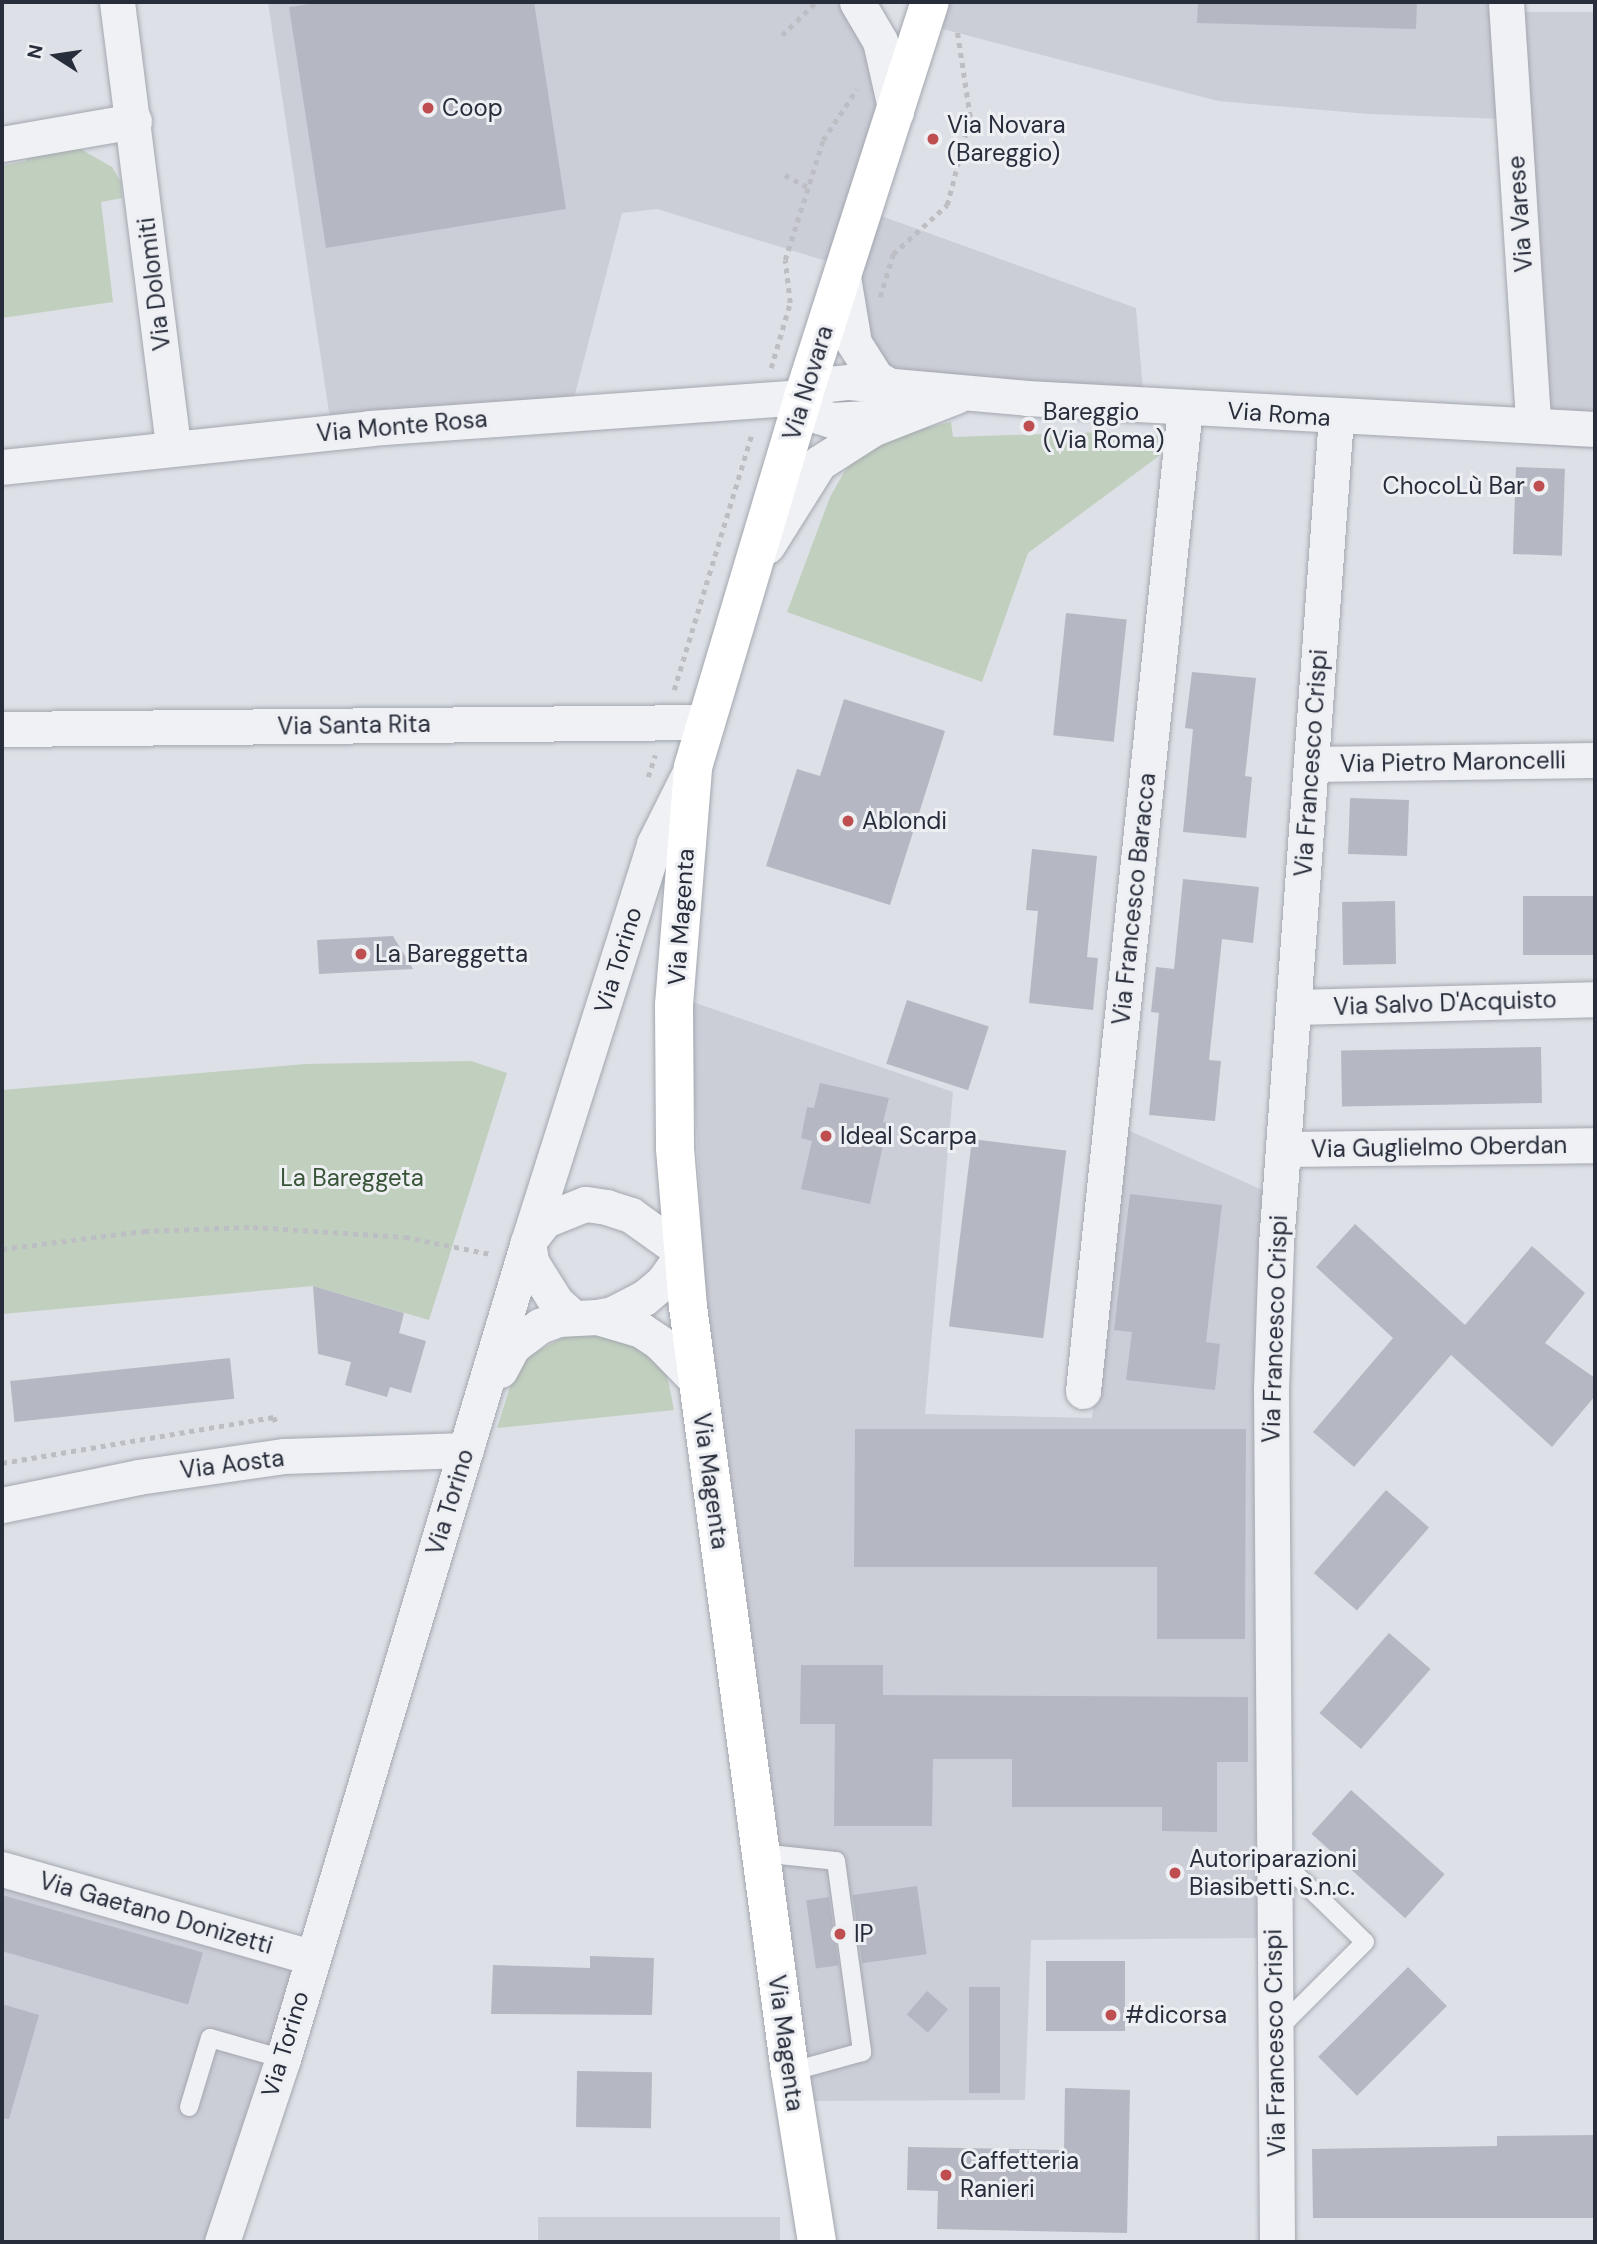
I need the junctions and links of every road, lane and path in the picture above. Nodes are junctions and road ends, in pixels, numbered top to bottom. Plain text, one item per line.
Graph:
1 (117, 2) edge
2 (816, 2) edge
3 (857, 2) edge
4 (1506, 2) edge
5 (932, 10) edge
6 (782, 35) dead end
7 (860, 83) dead end
8 (896, 112) junction
9 (134, 121) junction
10 (2, 144) edge
11 (785, 175) dead end
12 (808, 187) junction
13 (843, 275) junction
14 (878, 302) dead end
15 (819, 349) junction
16 (888, 385) junction
17 (963, 394) junction
18 (803, 397) junction
19 (1185, 408) junction
20 (909, 413) junction
21 (1336, 417) junction
22 (1533, 425) junction
23 (1595, 429) edge
24 (173, 447) junction
25 (2, 467) edge
26 (752, 571) junction
27 (707, 722) junction
28 (2, 729) edge
29 (1595, 760) edge
30 (1311, 764) junction
31 (693, 767) junction
32 (1595, 999) edge
33 (1294, 1007) junction
34 (1595, 1145) edge
35 (1283, 1149) junction
36 (2, 1249) edge
37 (516, 1249) junction
38 (684, 1253) junction
39 (586, 1318) junction
40 (698, 1382) junction
41 (1083, 1391) dead end
42 (466, 1450) junction
43 (2, 1505) edge
44 (760, 1853) junction
45 (1273, 1866) junction
46 (2, 1869) edge
47 (311, 1957) junction
48 (1275, 2018) junction
49 (283, 2059) junction
50 (790, 2072) junction
51 (189, 2107) dead end
52 (807, 2192) junction
53 (222, 2242) edge
54 (817, 2242) edge
55 (831, 2242) edge
56 (1277, 2242) edge

1 - 9 street, Via Dolomiti
2 - 6 path
3 - 8 street
4 - 22 street, Via Varese
5 - 8 main road, Via Novara
5 - 14 path
7 - 12 path
8 - 13 main road, Via Novara
9 - 10 street
9 - 24 street, Via Dolomiti
11 - 12 path
12 - 15 path
13 - 15 main road, Via Novara
13 - 16 street
15 - 18 main road, Via Novara
16 - 17 street, Via Roma
16 - 18 street, Via Roma
17 - 19 street, Via Roma
17 - 20 street
18 - 20 street
18 - 24 street, Via Monte Rosa
18 - 26 main road, Via Novara
19 - 21 street, Via Roma
19 - 41 street, Via Francesco Baracca
20 - 26 street
21 - 22 street, Via Roma
21 - 30 street, Via Francesco Crispi
22 - 23 street, Via Roma
24 - 25 street, Via Monte Rosa
26 - 27 main road, Via Novara
27 - 28 street, Via Santa Rita
27 - 31 main road, Via Novara
29 - 30 street, Via Pietro Maroncelli
30 - 33 street, Via Francesco Crispi
31 - 37 street, Via Torino
31 - 38 main road, Via Magenta
32 - 33 street, Via Salvo D'Acquisto
33 - 35 street, Via Francesco Crispi
34 - 35 street, Via Guglielmo Oberdan
35 - 45 street, Via Francesco Crispi
36 - 37 path
37 - 38 street
37 - 39 street
37 - 42 street, Via Torino
38 - 39 street
38 - 40 main road, Via Magenta
39 - 40 street
39 - 42 street
40 - 44 main road, Via Magenta
42 - 43 street, Via Aosta
42 - 47 street, Via Torino
44 - 50 main road, Via Magenta
44 - 50 lane
45 - 48 street, Via Francesco Crispi
45 - 48 lane
46 - 47 street, Via Gaetano Donizetti
47 - 49 street, Via Torino
48 - 56 street, Via Francesco Crispi
49 - 51 lane
49 - 53 street, Via Torino
50 - 52 main road, Via Magenta
52 - 54 main road, Via Magenta
52 - 55 main road, Via Magenta

